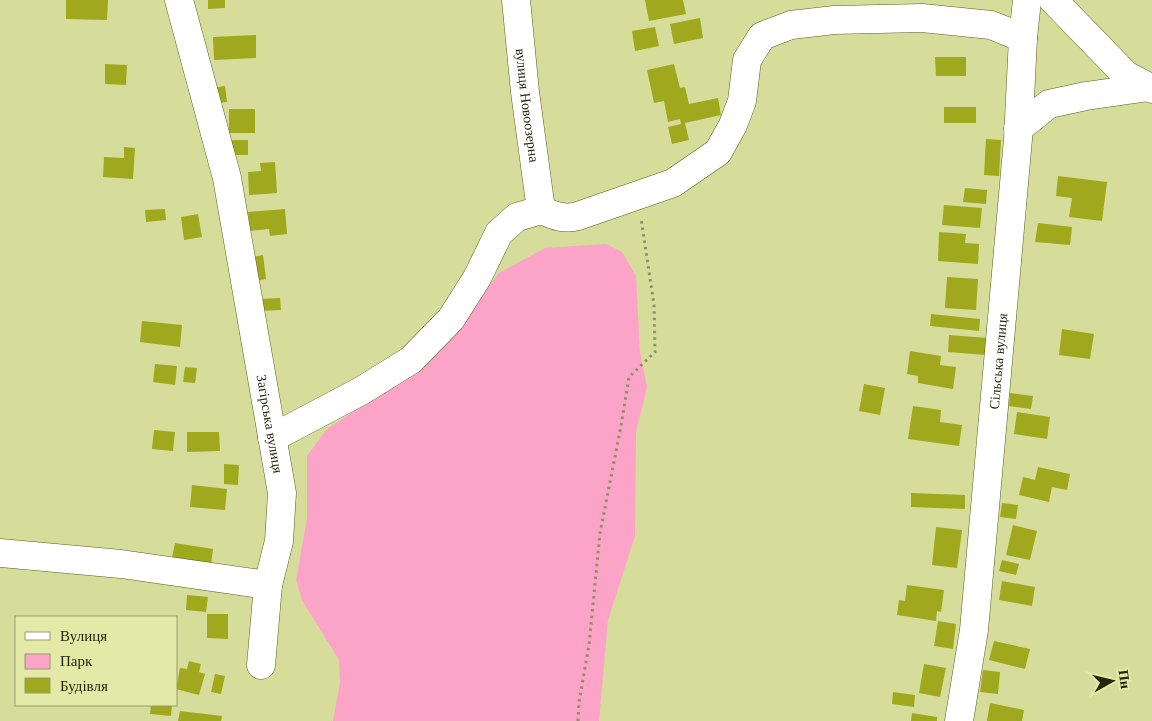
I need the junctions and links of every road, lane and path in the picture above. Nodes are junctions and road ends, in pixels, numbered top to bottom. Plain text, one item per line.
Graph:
1 (179, 0) edge
2 (516, 0) edge
3 (1027, 0) edge
4 (1052, 0) edge
5 (1023, 38) junction
6 (1150, 88) edge
7 (1018, 129) junction
8 (637, 195) junction
9 (541, 210) junction
10 (272, 438) junction
11 (0, 553) edge
12 (268, 585) junction
13 (261, 664) dead end
14 (578, 721) edge
15 (959, 721) edge

1 - 10 street, Загірська вулиця
2 - 9 street, вулиця Новоозерна
3 - 5 street, Сільська вулиця
4 - 6 street
5 - 7 street, Сільська вулиця
5 - 8 street
6 - 7 street
7 - 15 street, Сільська вулиця
8 - 9 street
8 - 14 path
9 - 10 street
10 - 12 street, Загірська вулиця
11 - 12 street
12 - 13 street, Загірська вулиця

